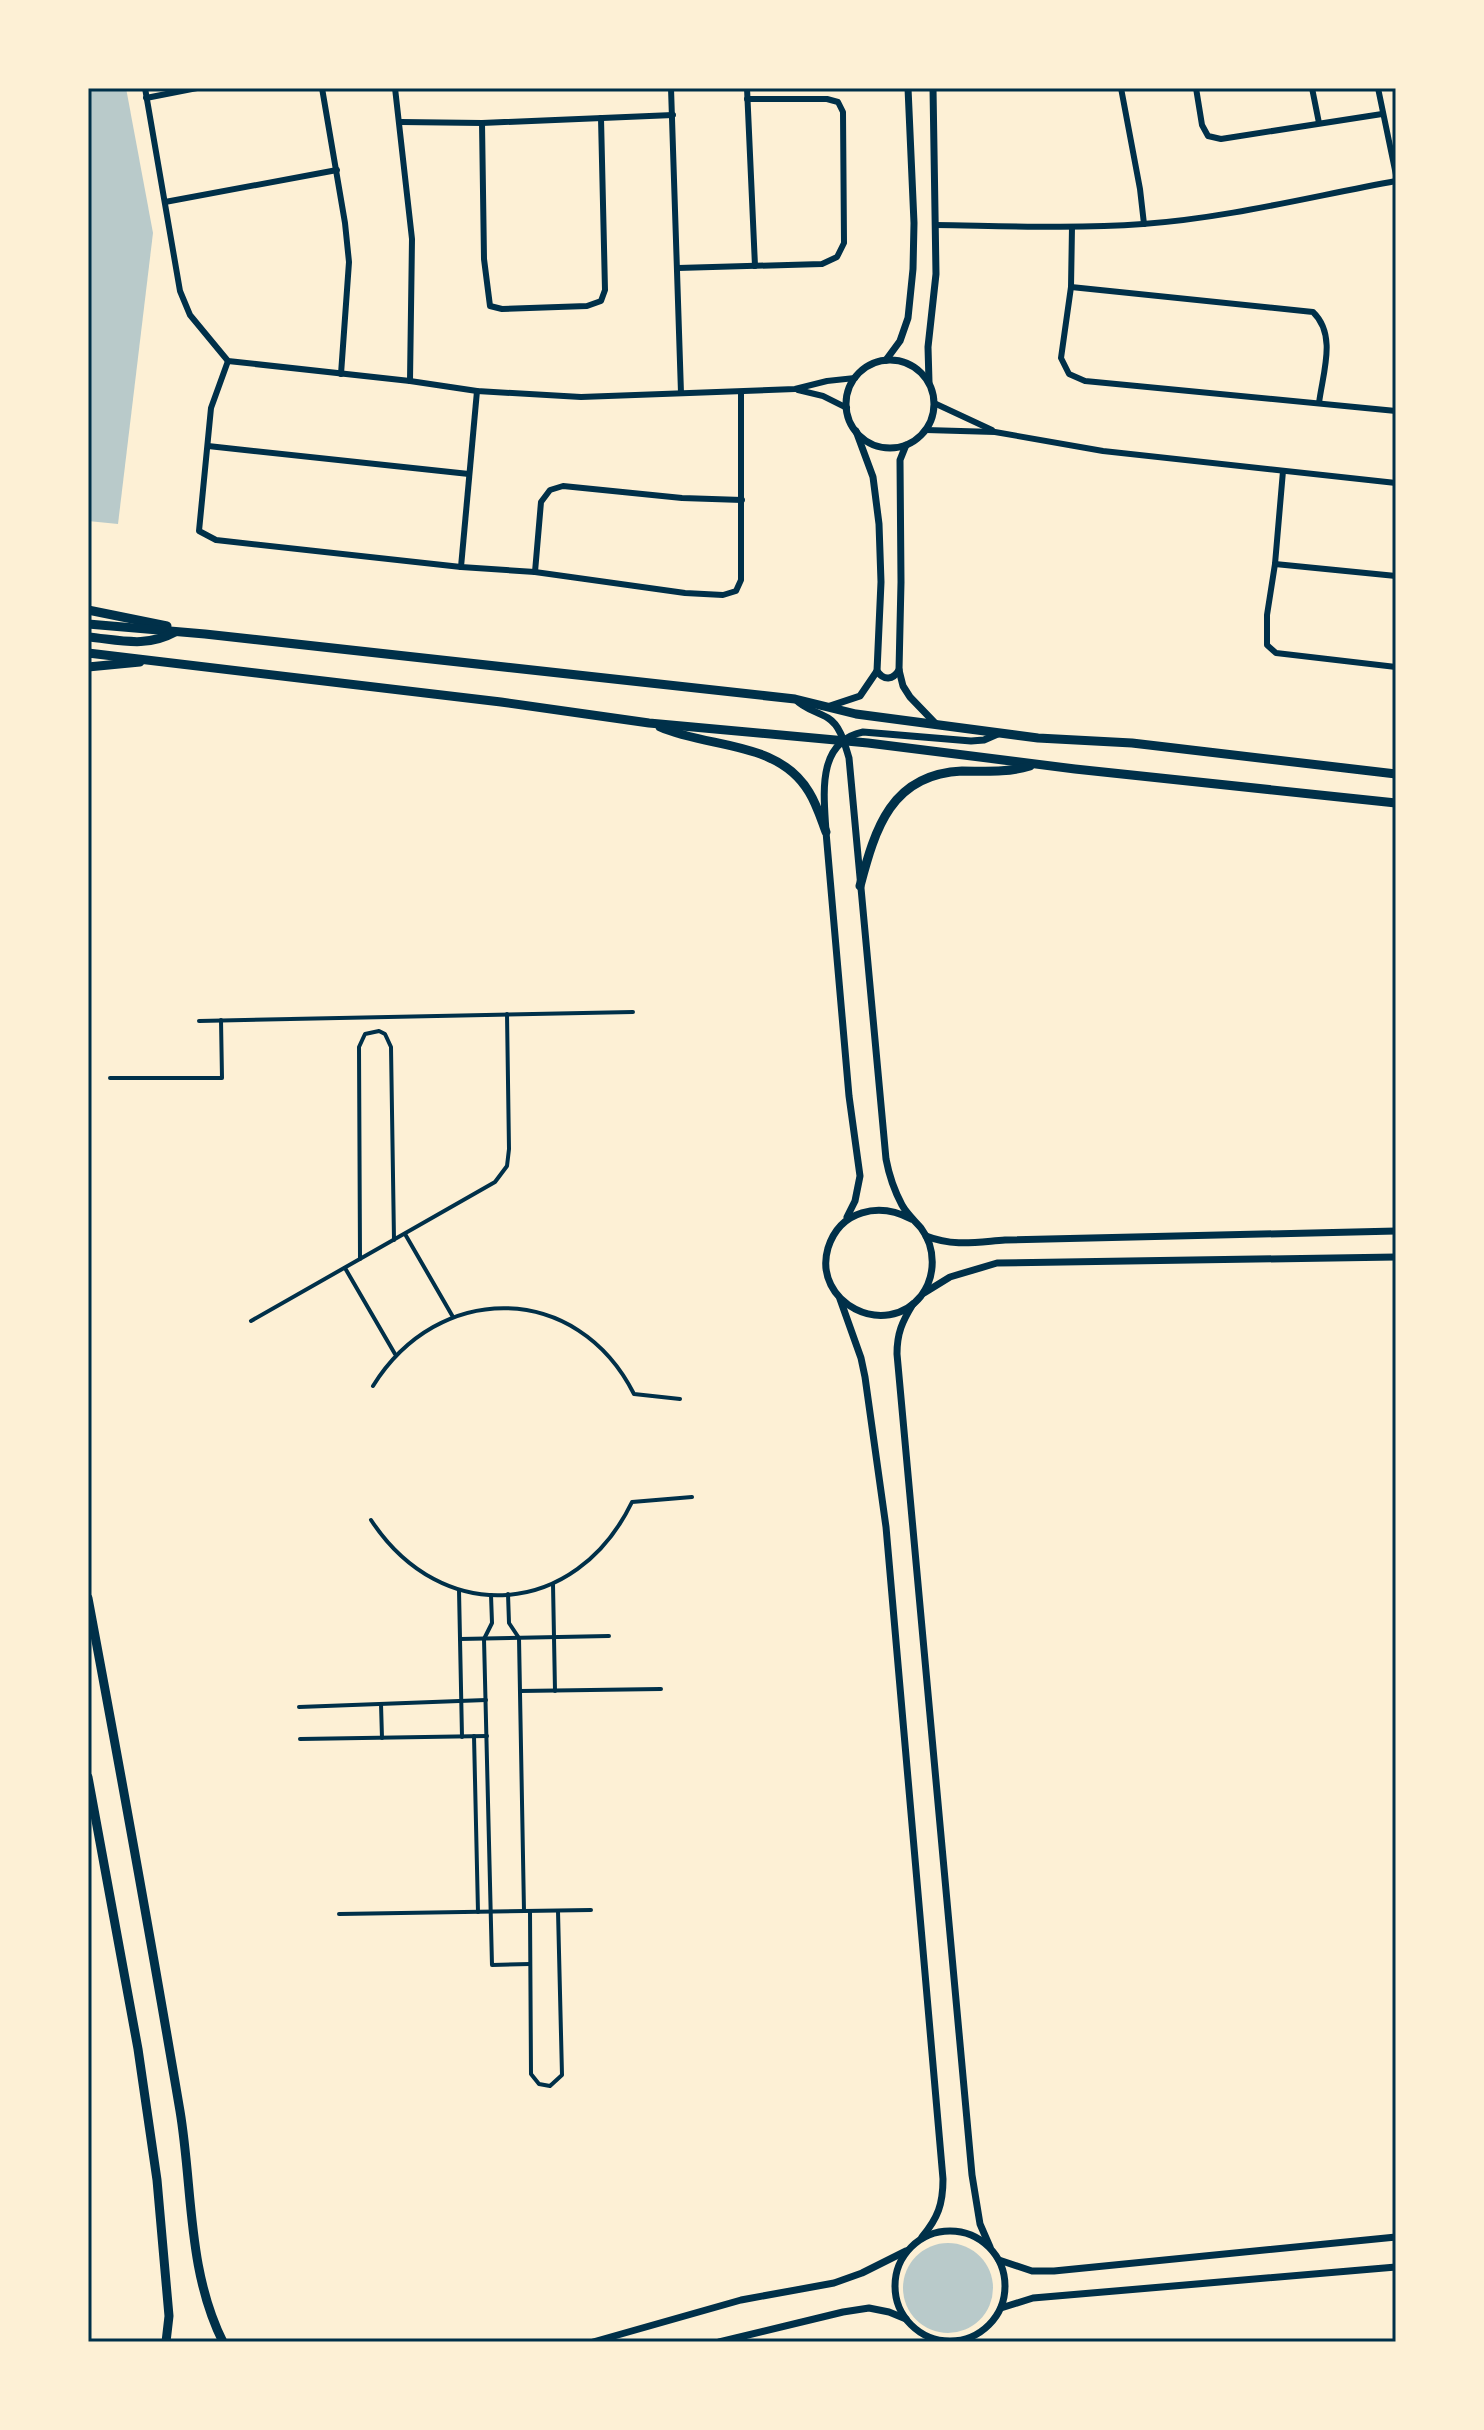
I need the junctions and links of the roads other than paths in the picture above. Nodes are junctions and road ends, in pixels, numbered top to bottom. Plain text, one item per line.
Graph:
1 (145, 88) edge
2 (197, 88) edge
3 (322, 88) edge
4 (395, 88) edge
5 (671, 88) edge
6 (747, 88) edge
7 (908, 88) edge
8 (933, 88) edge
9 (1121, 88) edge
10 (1196, 88) edge
11 (1312, 88) edge
12 (1378, 88) edge
13 (146, 98) junction
14 (747, 99) junction
15 (1382, 114) junction
16 (673, 115) junction
17 (601, 118) junction
18 (401, 122) junction
19 (482, 123) junction
20 (1319, 123) junction
21 (337, 170) junction
22 (1396, 178) edge
23 (165, 202) junction
24 (1144, 224) junction
25 (935, 225) junction
26 (1072, 227) junction
27 (755, 266) junction
28 (678, 268) junction
29 (1071, 287) junction
30 (886, 360) junction
31 (228, 361) junction
32 (341, 374) junction
33 (855, 378) junction
34 (410, 381) junction
35 (929, 382) junction
36 (795, 389) junction
37 (477, 391) junction
38 (741, 392) junction
39 (681, 393) junction
40 (934, 403) junction
41 (1319, 403) junction
42 (847, 408) junction
43 (1396, 411) edge
44 (926, 430) junction
45 (856, 431) junction
46 (995, 432) junction
47 (906, 445) junction
48 (208, 446) junction
49 (1283, 471) junction
50 (469, 474) junction
51 (1396, 483) edge
52 (742, 500) junction
53 (1275, 564) junction
54 (461, 567) junction
55 (535, 572) junction
56 (1396, 576) edge
57 (88, 610) edge
58 (88, 624) edge
59 (175, 632) junction
60 (205, 634) junction
61 (88, 637) edge
62 (88, 653) edge
63 (164, 660) junction
64 (88, 667) edge
65 (1396, 667) edge
66 (899, 670) junction
67 (877, 671) junction
68 (795, 699) junction
69 (830, 706) junction
70 (649, 723) junction
71 (935, 723) junction
72 (1002, 732) junction
73 (843, 742) junction
74 (1036, 764) junction
75 (1396, 774) edge
76 (1396, 803) edge
77 (826, 832) junction
78 (860, 886) junction
79 (633, 1012) dead end
80 (507, 1014) junction
81 (372, 1017) junction
82 (221, 1020) junction
83 (199, 1021) dead end
84 (371, 1031) junction
85 (110, 1078) dead end
86 (911, 1219) junction
87 (844, 1222) junction
88 (1396, 1231) edge
89 (405, 1234) junction
90 (926, 1236) junction
91 (394, 1240) junction
92 (1396, 1257) edge
93 (360, 1259) junction
94 (345, 1268) junction
95 (923, 1295) junction
96 (840, 1299) junction
97 (913, 1304) junction
98 (453, 1317) junction
99 (251, 1321) dead end
100 (395, 1354) junction
101 (373, 1386) dead end
102 (680, 1399) dead end
103 (692, 1497) dead end
104 (371, 1520) dead end
105 (553, 1584) junction
106 (459, 1590) junction
107 (508, 1594) junction
108 (491, 1595) junction
109 (88, 1598) edge
110 (609, 1636) dead end
111 (554, 1637) junction
112 (519, 1638) junction
113 (460, 1639) junction
114 (484, 1639) junction
115 (661, 1689) dead end
116 (520, 1691) junction
117 (555, 1691) junction
118 (486, 1700) junction
119 (461, 1701) junction
120 (381, 1704) junction
121 (299, 1707) dead end
122 (474, 1736) junction
123 (487, 1736) junction
124 (462, 1737) junction
125 (382, 1738) junction
126 (300, 1739) dead end
127 (88, 1777) edge
128 (591, 1910) dead end
129 (491, 1911) junction
130 (527, 1911) junction
131 (558, 1911) junction
132 (478, 1912) junction
133 (339, 1914) dead end
134 (530, 1964) junction
135 (922, 2237) junction
136 (1396, 2237) edge
137 (990, 2247) junction
138 (907, 2250) junction
139 (999, 2260) junction
140 (1396, 2267) edge
141 (1001, 2308) junction
142 (906, 2319) junction
143 (982, 2331) junction
144 (930, 2339) edge
145 (166, 2342) edge
146 (223, 2342) edge
147 (593, 2342) edge
148 (719, 2342) edge
149 (982, 2342) edge

1 - 13 street
2 - 13 street
3 - 21 street
4 - 18 street
5 - 16 street
6 - 14 street
7 - 30 street
8 - 25 street
9 - 24 street
10 - 20 street
11 - 20 street
12 - 15 street
13 - 23 street
14 - 27 street
14 - 27 street
15 - 20 street
15 - 22 street
16 - 17 street
16 - 28 street
17 - 19 street
17 - 19 street
18 - 19 street
18 - 34 street
21 - 23 street
21 - 32 street
22 - 24 street
23 - 31 street
24 - 26 street
25 - 26 street
25 - 35 street
26 - 29 street
27 - 28 street
28 - 39 street
29 - 41 street
29 - 41 street
30 - 33 street
30 - 35 street
31 - 32 street
31 - 48 street
32 - 34 street
33 - 36 street
33 - 42 street
34 - 37 street
35 - 40 street
36 - 38 street
36 - 42 street
37 - 39 street
37 - 50 street
38 - 39 street
38 - 52 street
40 - 44 street
40 - 46 street
41 - 43 street
42 - 45 street
44 - 46 street
44 - 47 street
45 - 47 street
45 - 67 street
46 - 49 street
47 - 66 street
48 - 50 street
48 - 54 street
49 - 51 street
49 - 53 street
50 - 54 street
52 - 55 street
52 - 55 street
53 - 56 street
53 - 65 street
54 - 55 street
57 - 60 main road
58 - 59 main road
59 - 60 main road
59 - 61 main road
60 - 68 main road
62 - 63 main road
63 - 64 main road
63 - 70 main road
66 - 67 street
66 - 71 street
67 - 69 street
68 - 69 main road
68 - 73 street
69 - 71 main road
70 - 73 main road
70 - 77 main road
71 - 72 main road
72 - 73 street
72 - 75 main road
73 - 74 main road
73 - 77 street
73 - 78 street
74 - 76 main road
74 - 78 main road
77 - 87 street
78 - 86 street
79 - 80 street
80 - 81 street
80 - 89 street
81 - 82 street
81 - 84 street
82 - 83 street
82 - 85 street
84 - 91 street
84 - 93 street
86 - 87 street
86 - 90 street
87 - 96 street
88 - 90 street
89 - 91 street
89 - 98 street
90 - 95 street
91 - 93 street
92 - 95 street
93 - 94 street
94 - 99 street
94 - 100 street
95 - 97 street
96 - 97 street
96 - 135 street
97 - 137 street
98 - 100 street
98 - 102 street
100 - 101 street
103 - 105 street
104 - 106 street
105 - 107 street
105 - 111 street
106 - 108 street
106 - 113 street
107 - 108 street
107 - 112 street
108 - 114 street
109 - 146 main road
110 - 111 street
111 - 112 street
111 - 117 street
112 - 114 street
112 - 116 street
113 - 114 street
113 - 119 street
114 - 118 street
115 - 117 street
116 - 117 street
116 - 130 street
118 - 119 street
118 - 123 street
119 - 120 street
119 - 124 street
120 - 121 street
120 - 125 street
122 - 123 street
122 - 124 street
122 - 132 street
123 - 129 street
124 - 125 street
125 - 126 street
127 - 145 main road
128 - 131 street
129 - 130 street
129 - 132 street
129 - 134 street
130 - 131 street
130 - 134 street
131 - 134 street
132 - 133 street
135 - 137 street
135 - 138 street
136 - 139 street
137 - 139 street
138 - 142 street
138 - 147 street
139 - 141 street
140 - 141 street
141 - 143 street
142 - 144 street
142 - 148 street
143 - 144 street
143 - 149 street

